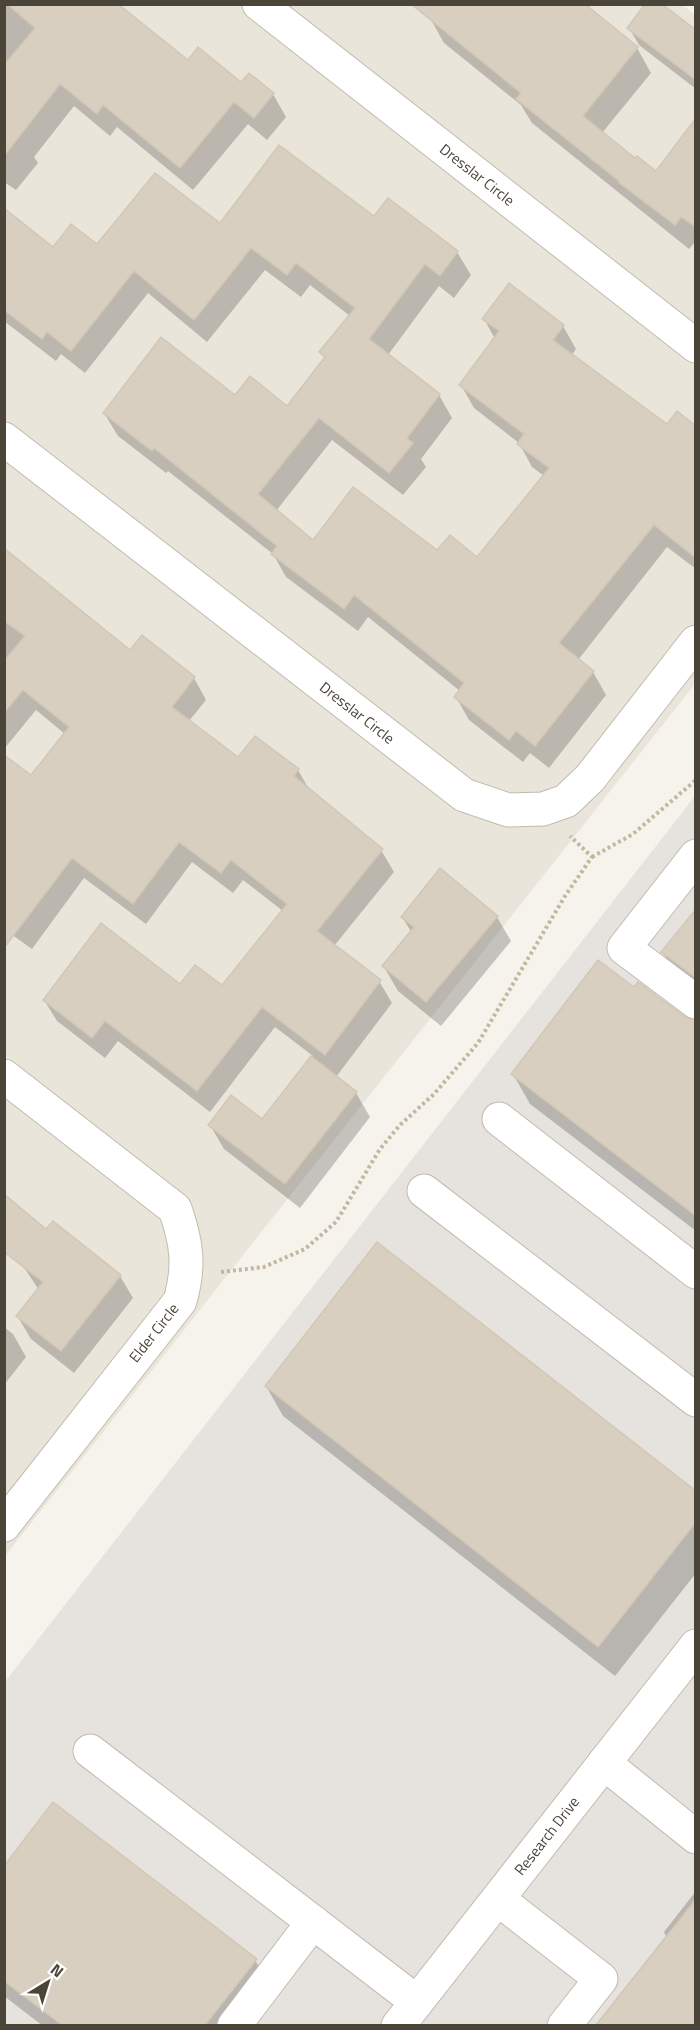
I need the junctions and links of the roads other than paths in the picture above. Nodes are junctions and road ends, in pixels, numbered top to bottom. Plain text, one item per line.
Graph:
1 (259, 4) edge
2 (696, 346) edge
3 (4, 439) edge
4 (696, 642) edge
5 (696, 856) edge
6 (696, 1002) edge
7 (4, 1076) edge
8 (499, 1119) dead end
9 (424, 1191) dead end
10 (696, 1272) edge
11 (696, 1400) edge
12 (4, 1525) edge
13 (696, 1646) edge
14 (90, 1751) dead end
15 (604, 1763) junction
16 (696, 1837) edge
17 (498, 1899) junction
18 (313, 1922) junction
19 (408, 2014) edge
20 (234, 2025) edge
21 (564, 2025) edge

1 - 2 street, Dresslar Circle
3 - 4 street, Dresslar Circle
5 - 6 street
7 - 12 street, Elder Circle
8 - 10 street
9 - 11 street
13 - 15 street, Research Drive
14 - 18 street
15 - 16 street
15 - 17 street, Research Drive
17 - 19 street, Research Drive
17 - 21 street
18 - 19 street
18 - 20 street

